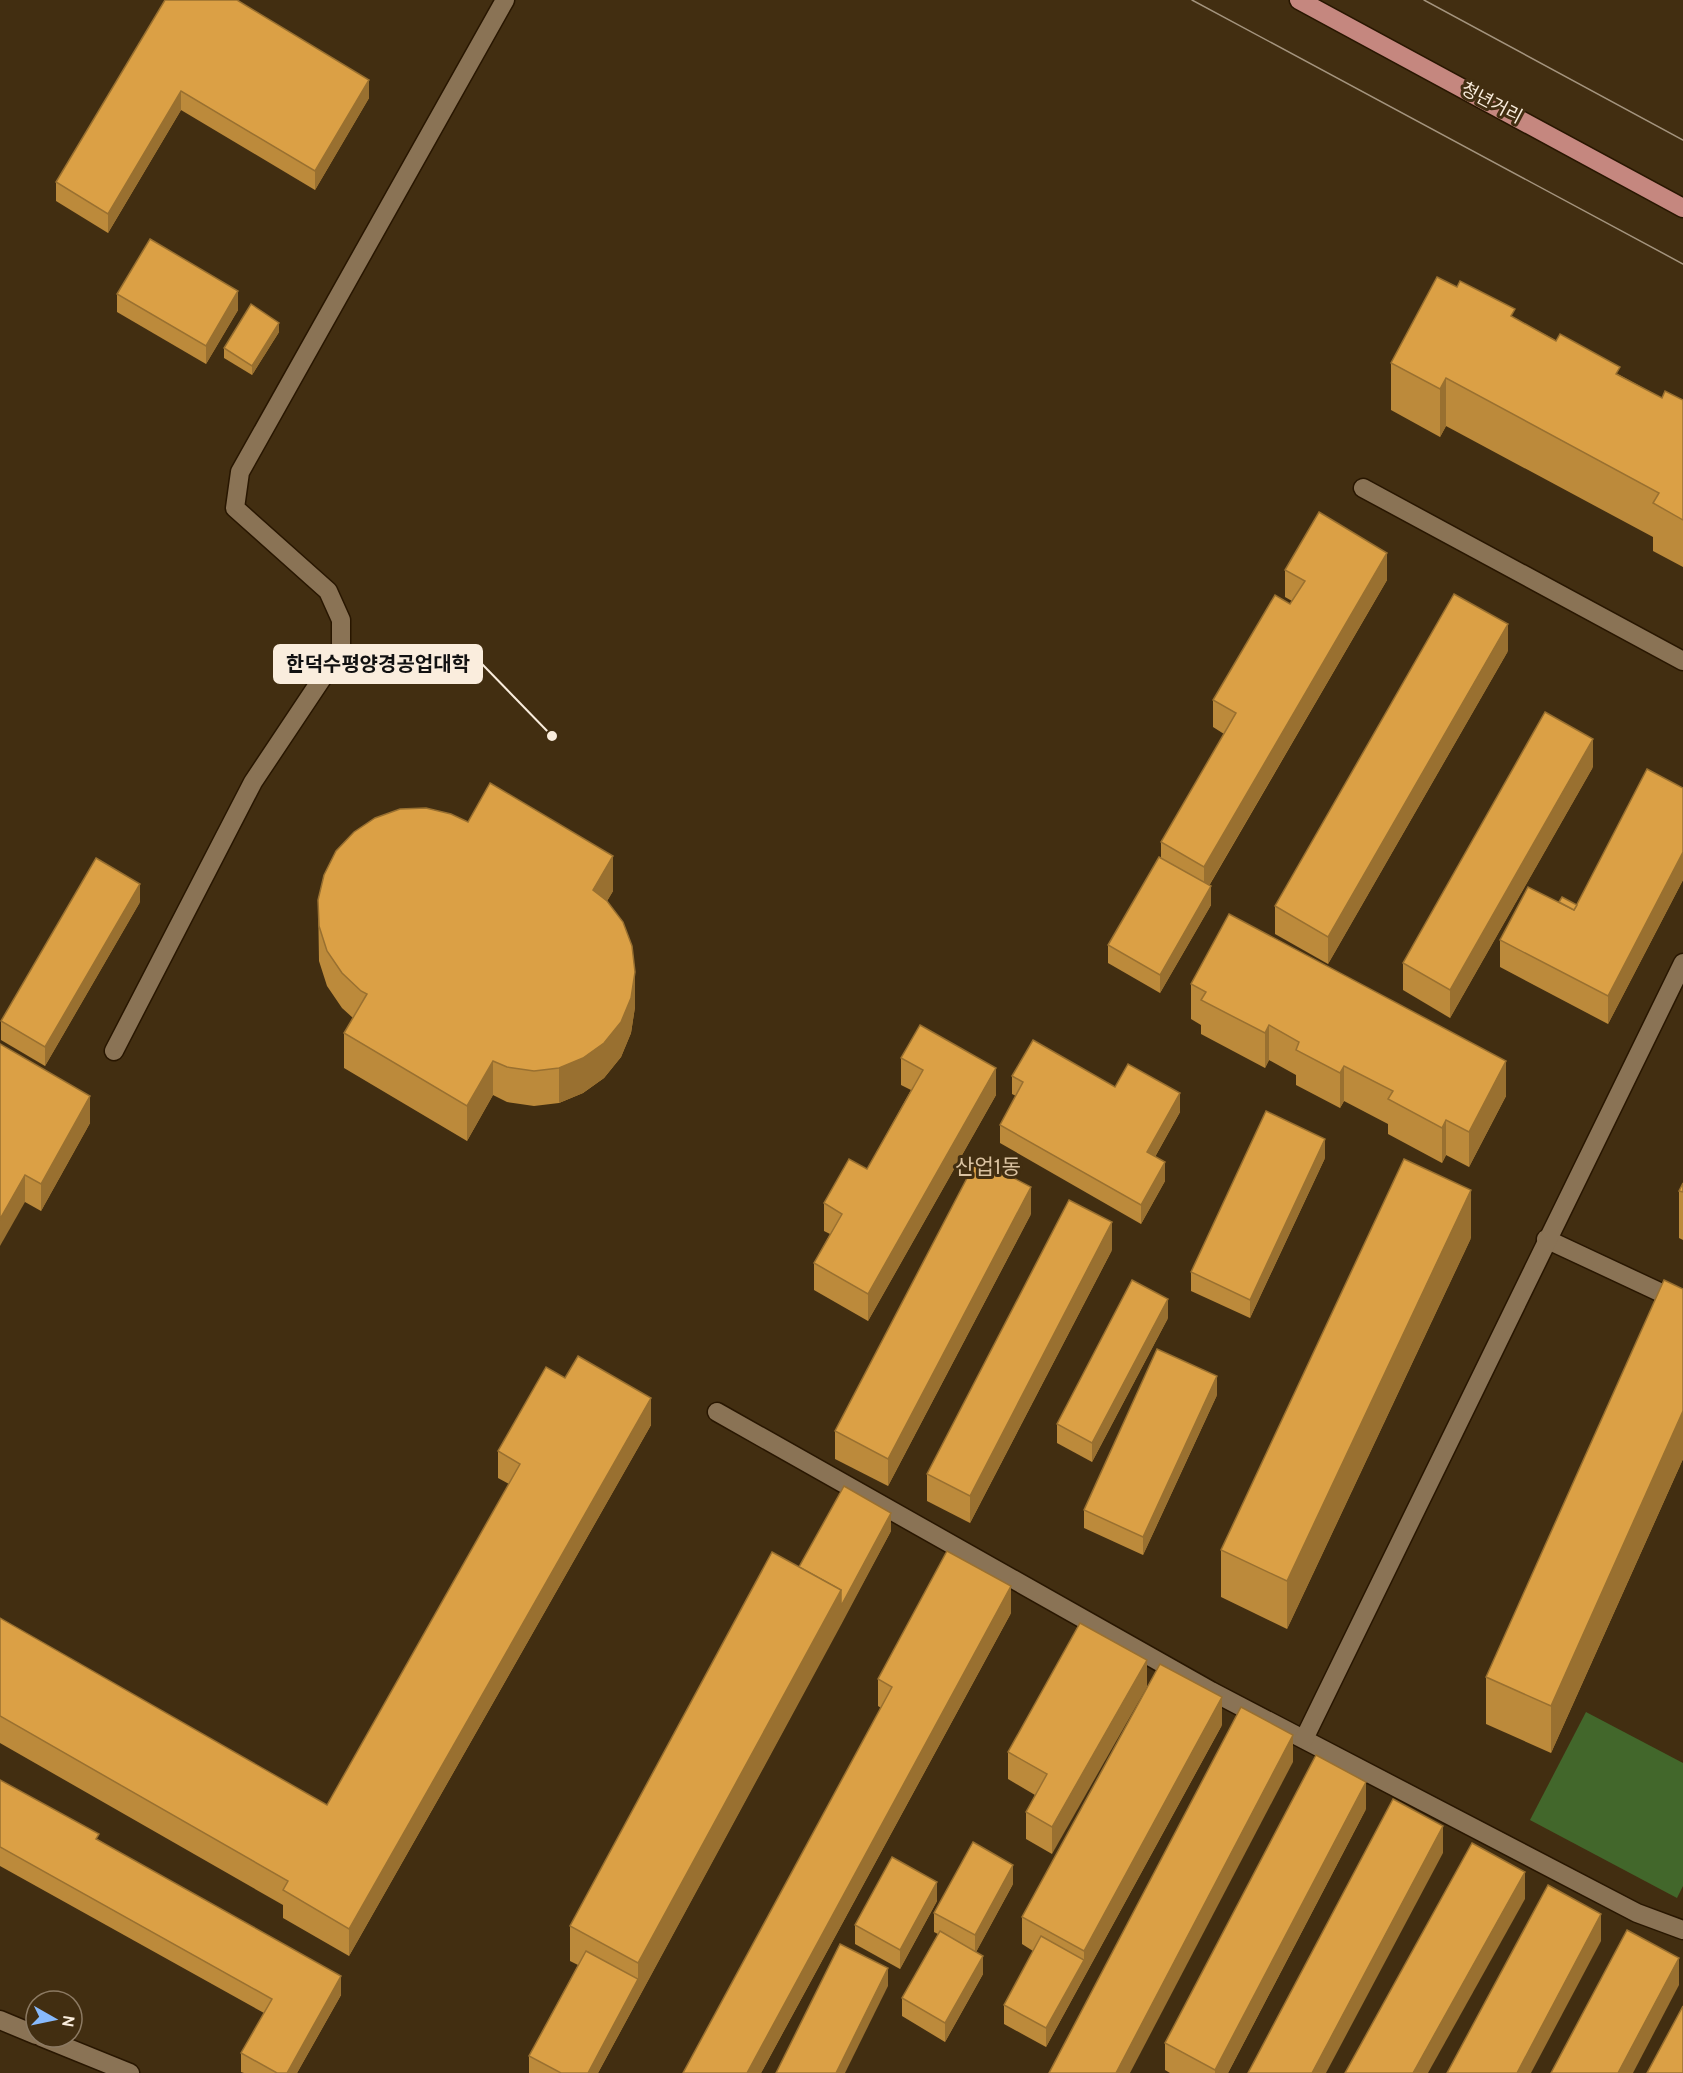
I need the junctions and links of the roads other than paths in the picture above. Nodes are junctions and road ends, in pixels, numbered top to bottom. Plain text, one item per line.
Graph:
1 (505, 0) edge
2 (1299, 0) edge
3 (1683, 208) edge
4 (1363, 488) dead end
5 (1683, 661) edge
6 (1683, 963) edge
7 (114, 1051) dead end
8 (1546, 1239) junction
9 (1683, 1303) edge
10 (717, 1412) dead end
11 (1304, 1739) junction
12 (1683, 1930) edge
13 (0, 2020) edge
14 (24, 2030) edge
15 (71, 2049) edge
16 (130, 2073) edge

1 - 7 street
2 - 3 main road, 청년거리
4 - 5 street
6 - 8 street
8 - 9 street
8 - 11 street
10 - 11 street
11 - 12 street
13 - 14 street
15 - 16 street

